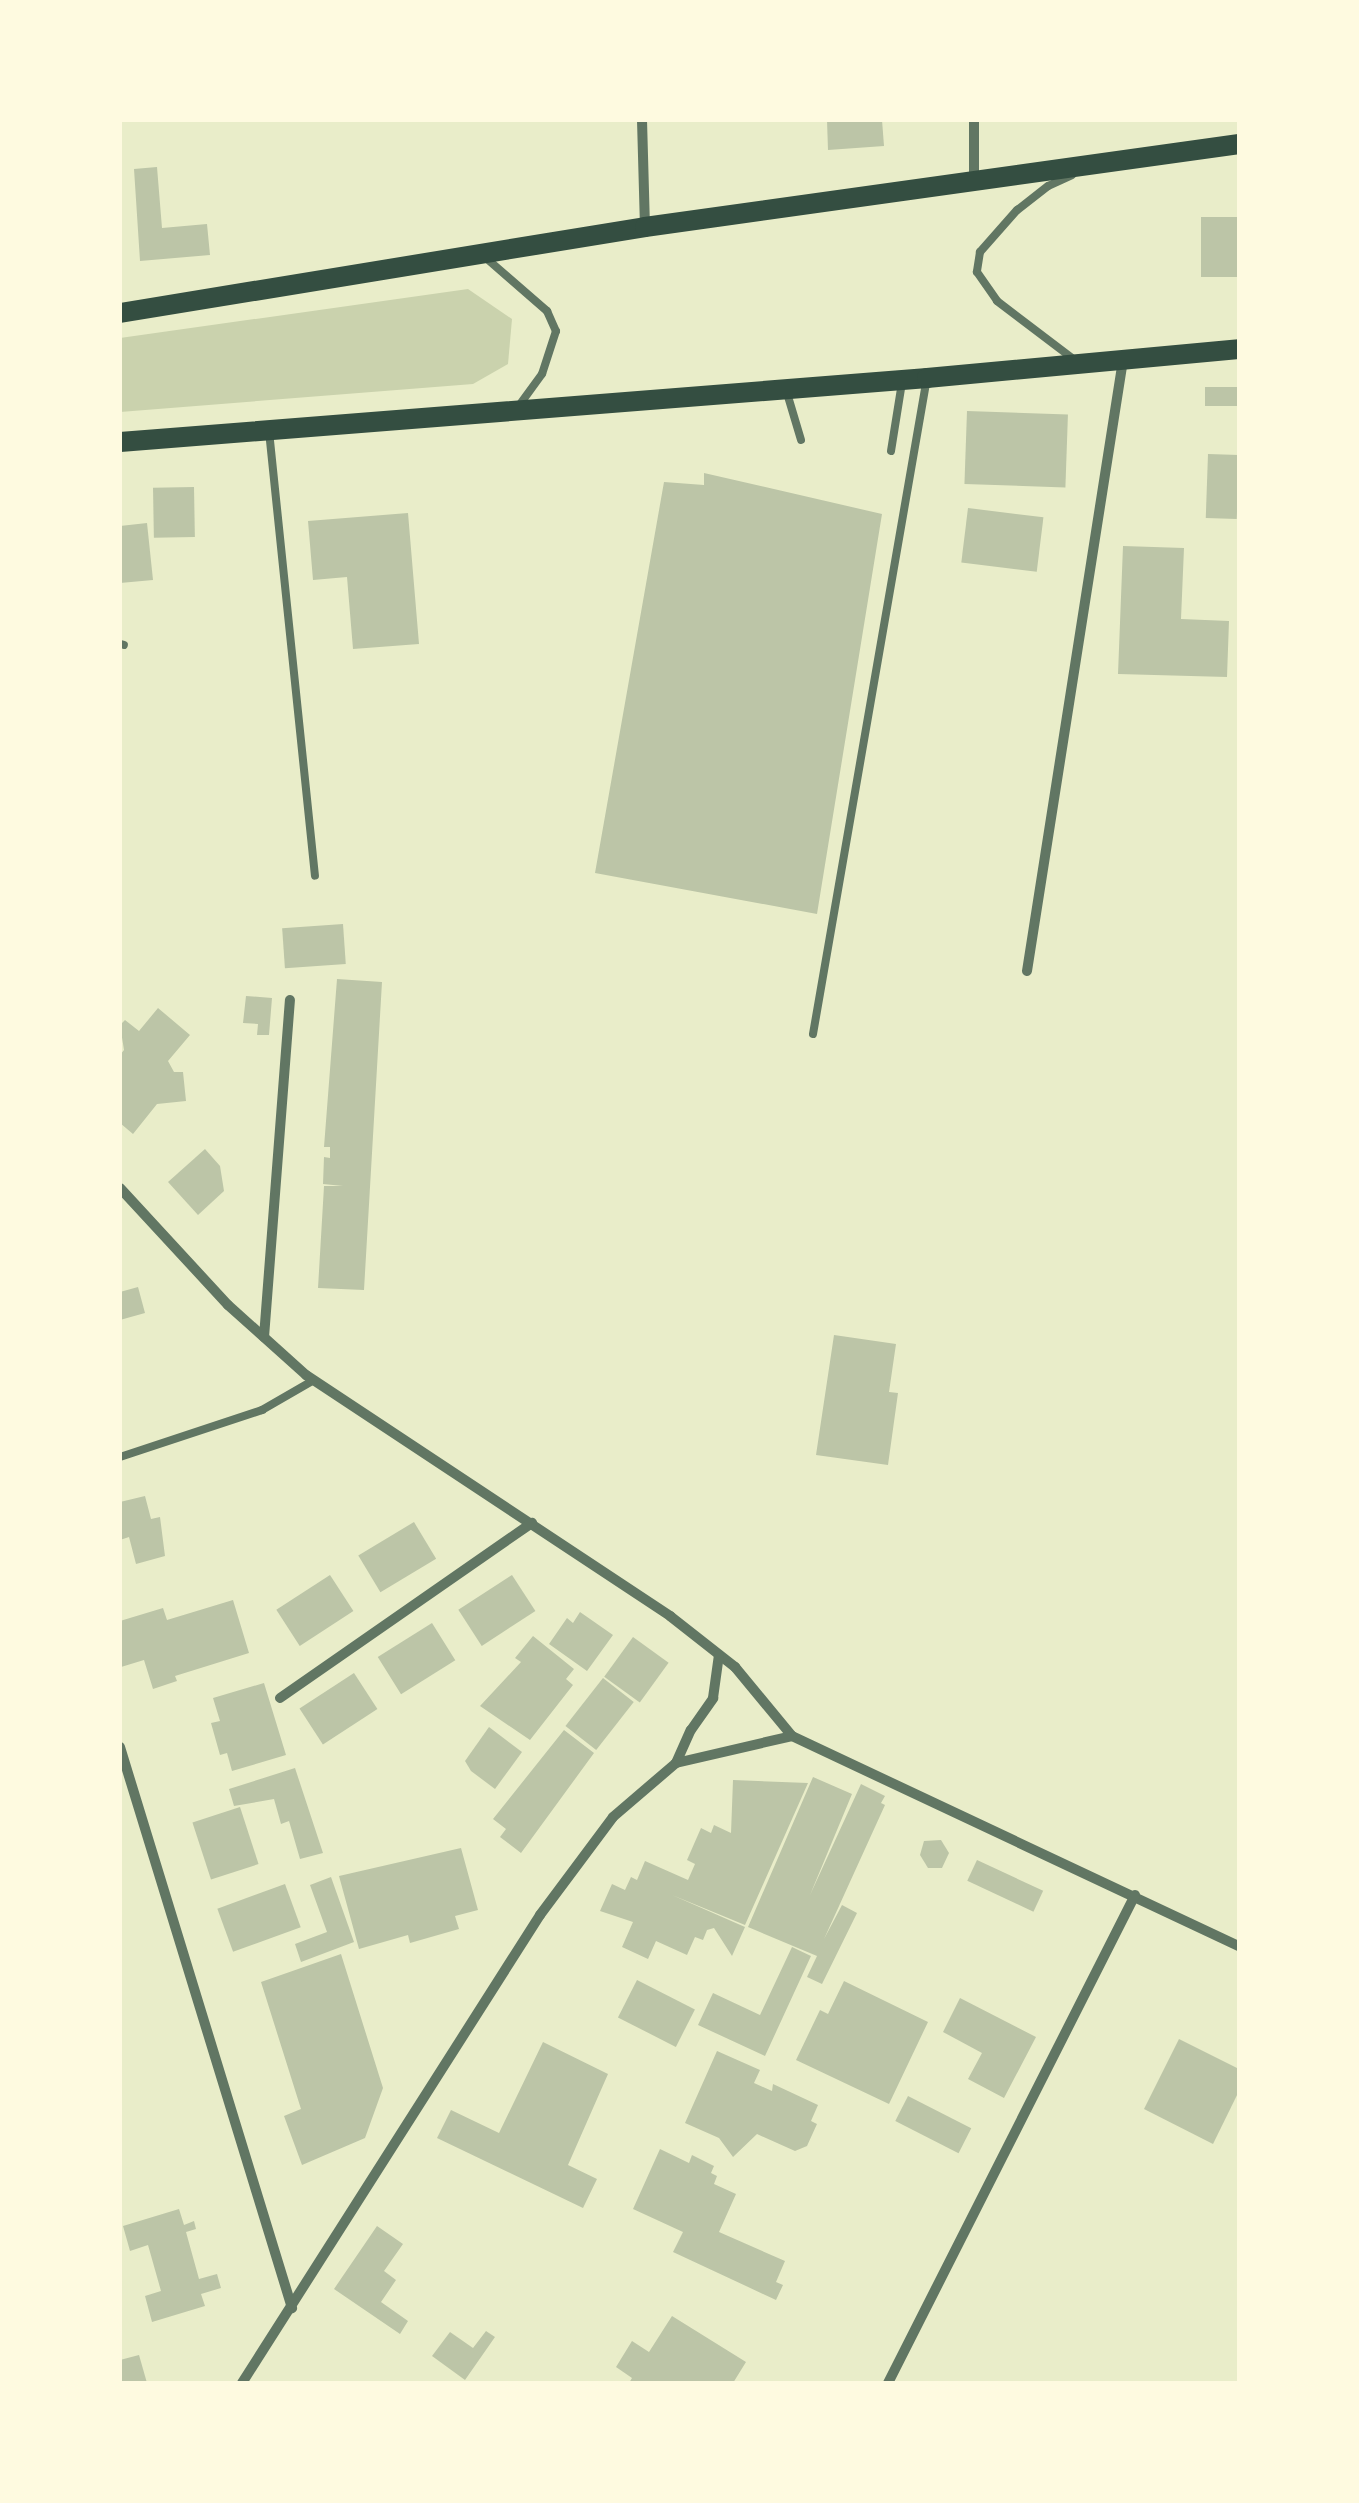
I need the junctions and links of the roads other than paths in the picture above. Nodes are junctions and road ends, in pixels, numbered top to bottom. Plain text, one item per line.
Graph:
1 (642, 120) edge
2 (974, 120) edge
3 (1239, 144) edge
4 (1085, 168) junction
5 (974, 184) junction
6 (644, 227) junction
7 (484, 256) junction
8 (120, 313) edge
9 (1239, 349) edge
10 (1124, 359) junction
11 (1080, 364) junction
12 (927, 378) junction
13 (902, 380) junction
14 (786, 389) junction
15 (512, 410) junction
16 (269, 431) junction
17 (801, 440) dead end
18 (120, 442) edge
19 (890, 451) dead end
20 (315, 876) dead end
21 (1027, 971) dead end
22 (290, 1000) dead end
23 (814, 1034) dead end
24 (120, 1188) edge
25 (264, 1338) junction
26 (314, 1380) junction
27 (120, 1457) edge
28 (532, 1523) junction
29 (719, 1655) junction
30 (280, 1698) dead end
31 (792, 1736) junction
32 (120, 1748) edge
33 (676, 1763) junction
34 (1135, 1895) junction
35 (1239, 1946) edge
36 (292, 2308) junction
37 (242, 2383) edge
38 (888, 2383) edge

1 - 6 street
2 - 5 street
3 - 4 main road
4 - 5 main road
4 - 11 lane
5 - 6 main road
6 - 7 main road
7 - 8 main road
7 - 15 lane
9 - 10 main road
10 - 11 main road
10 - 21 street
11 - 12 main road
12 - 13 main road
12 - 23 lane
13 - 14 main road
13 - 19 lane
14 - 15 main road
14 - 17 lane
15 - 16 main road
16 - 18 main road
16 - 20 lane
22 - 25 street
24 - 25 street
25 - 26 street
26 - 27 lane
26 - 28 street
28 - 29 street
28 - 30 street
29 - 31 street
29 - 33 street
31 - 33 street
31 - 34 street
32 - 36 street
33 - 36 street
34 - 35 street
34 - 38 street
36 - 37 street

